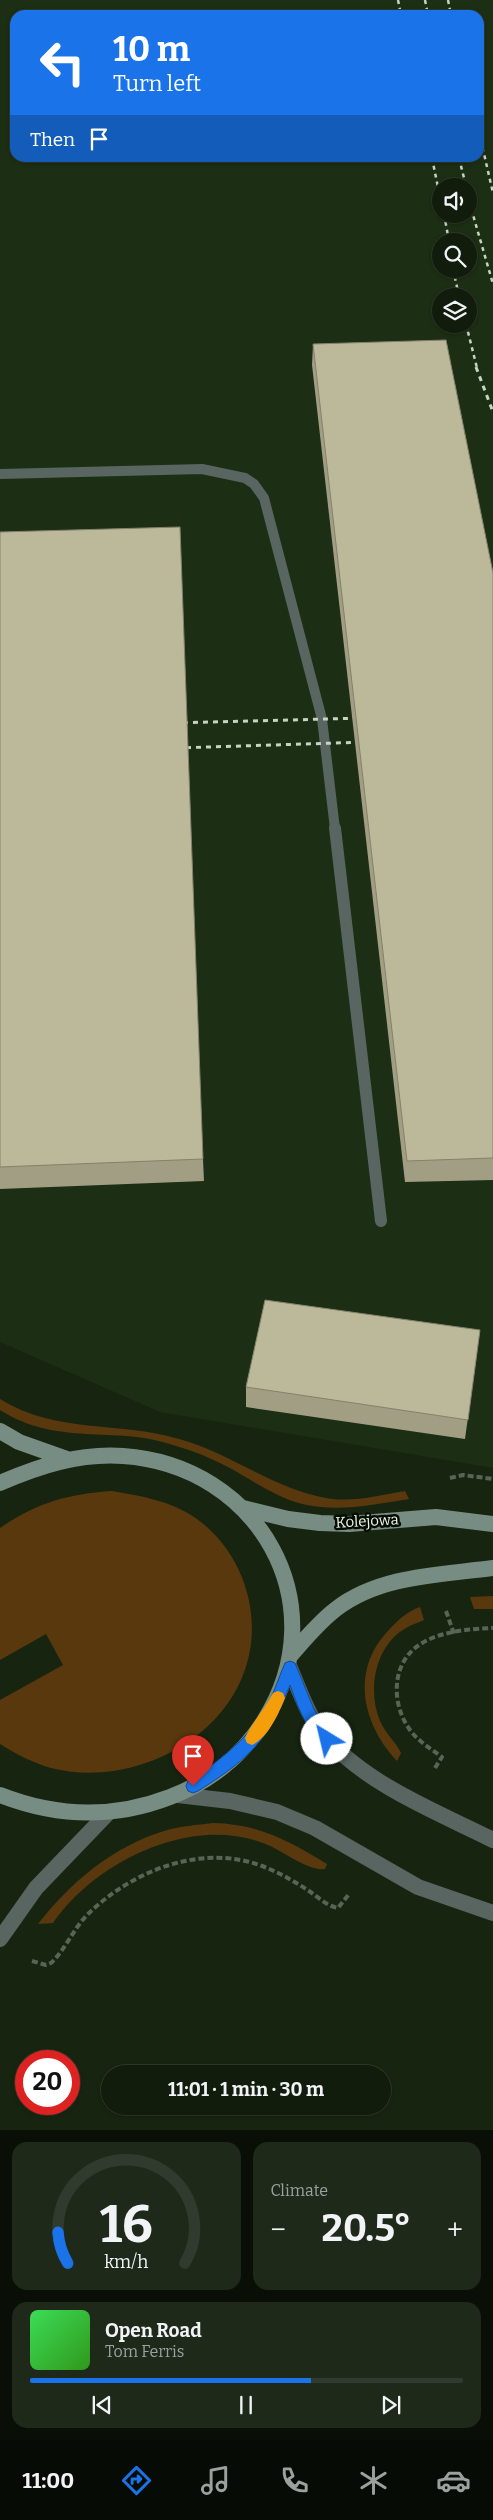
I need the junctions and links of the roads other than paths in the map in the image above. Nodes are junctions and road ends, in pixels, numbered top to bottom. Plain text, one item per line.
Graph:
1 (0, 474) edge
2 (381, 1222) dead end
3 (0, 1431) edge
4 (67, 1459) junction
5 (0, 1483) edge
6 (242, 1508) junction
7 (493, 1524) edge
8 (493, 1568) edge
9 (291, 1661) junction
10 (0, 1795) edge
11 (178, 1795) junction
12 (108, 1813) junction
13 (493, 1840) edge
14 (493, 1912) edge
15 (0, 1938) edge

1 - 2 lane
3 - 4 street
4 - 5 street
4 - 6 street
6 - 7 street, Kolejowa
6 - 9 street
8 - 9 street
9 - 11 street
9 - 13 lane
10 - 12 street
11 - 12 street
11 - 14 lane
12 - 15 lane

